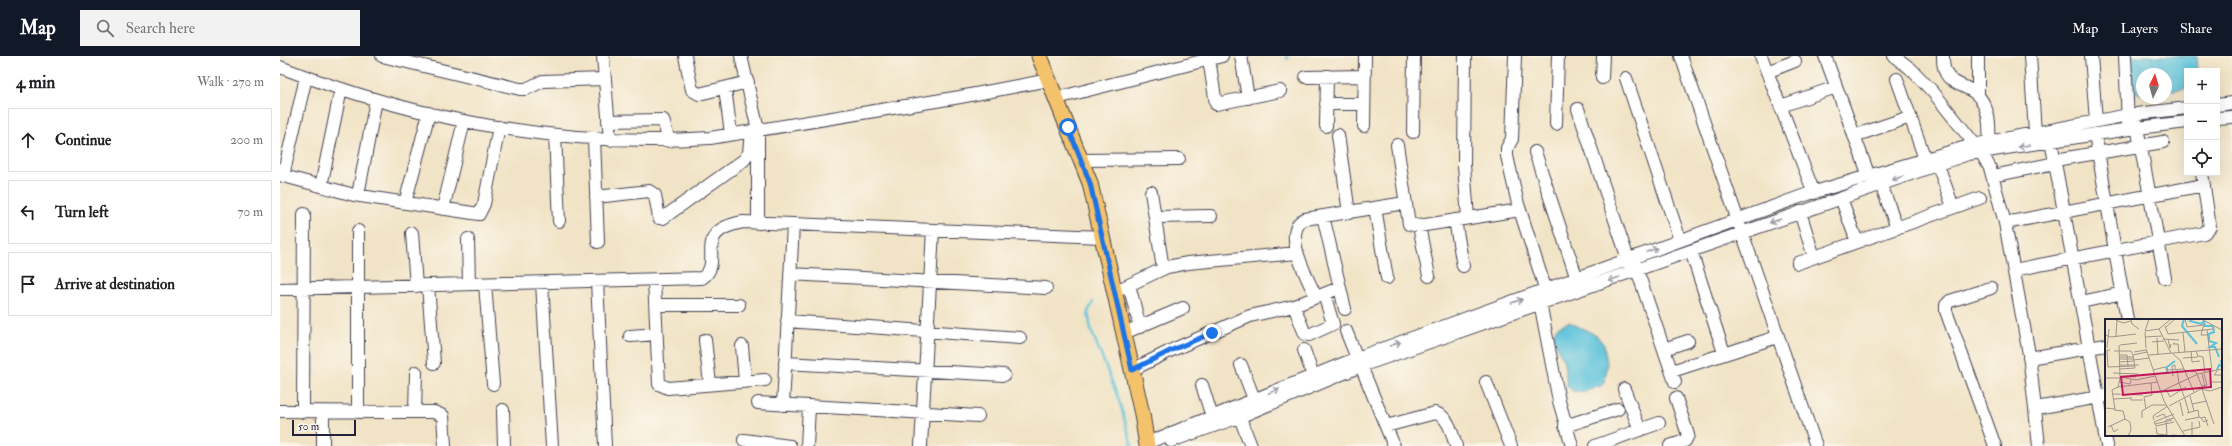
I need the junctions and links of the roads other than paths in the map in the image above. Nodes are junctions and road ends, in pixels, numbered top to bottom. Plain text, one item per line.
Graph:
1 (382, 56) edge
2 (603, 56) edge
3 (685, 56) edge
4 (740, 56) edge
5 (1039, 56) edge
6 (1222, 56) edge
7 (1241, 56) edge
8 (1365, 56) edge
9 (1414, 56) edge
10 (1465, 56) edge
11 (1515, 56) edge
12 (1558, 56) edge
13 (1602, 56) edge
14 (1681, 56) edge
15 (1761, 56) edge
16 (1825, 56) edge
17 (1894, 56) edge
18 (1943, 56) edge
19 (1978, 56) edge
20 (2030, 56) edge
21 (2091, 56) edge
22 (2125, 56) edge
23 (1201, 59) edge
24 (1795, 61) dead end
25 (280, 67) edge
26 (1767, 72) junction
27 (1327, 76) junction
28 (1365, 76) junction
29 (306, 77) junction
30 (1306, 77) dead end
31 (1602, 78) dead end
32 (1626, 78) dead end
33 (605, 79) junction
34 (1897, 79) dead end
35 (1049, 80) junction
36 (748, 82) junction
37 (725, 88) junction
38 (1836, 88) junction
39 (341, 89) junction
40 (1280, 91) dead end
41 (1978, 95) junction
42 (1057, 98) junction
43 (1248, 98) junction
44 (376, 100) junction
45 (2232, 103) edge
46 (1326, 104) junction
47 (1364, 104) junction
48 (2220, 105) edge
49 (1781, 106) junction
50 (2184, 108) edge
51 (1578, 109) dead end
52 (429, 113) junction
53 (2131, 115) junction
54 (1910, 117) junction
55 (2232, 117) edge
56 (2220, 118) edge
57 (464, 121) junction
58 (608, 121) junction
59 (2096, 121) junction
60 (2184, 122) edge
61 (1556, 124) dead end
62 (1326, 126) dead end
63 (1364, 126) dead end
64 (499, 127) junction
65 (2133, 129) junction
66 (755, 131) junction
67 (1413, 132) dead end
68 (2036, 133) junction
69 (731, 134) junction
70 (1338, 134) dead end
71 (2095, 134) junction
72 (555, 135) junction
73 (1854, 136) junction
74 (594, 138) junction
75 (610, 140) junction
76 (669, 141) junction
77 (2051, 141) junction
78 (2163, 142) dead end
79 (1397, 145) dead end
80 (2140, 146) junction
81 (1983, 148) junction
82 (1535, 152) dead end
83 (2098, 153) junction
84 (1179, 159) dead end
85 (1925, 159) junction
86 (1081, 160) junction
87 (2055, 162) junction
88 (1938, 165) junction
89 (282, 175) edge
90 (1869, 176) junction
91 (1993, 176) junction
92 (2202, 176) edge
93 (1881, 184) junction
94 (2204, 185) junction
95 (321, 186) junction
96 (1151, 192) dead end
97 (1814, 193) junction
98 (358, 195) junction
99 (2149, 196) junction
100 (596, 197) junction
101 (1842, 198) junction
102 (1980, 198) dead end
103 (405, 203) junction
104 (1405, 204) junction
105 (2107, 204) junction
106 (1375, 208) junction
107 (1953, 208) junction
108 (443, 209) junction
109 (1520, 210) junction
110 (1349, 212) junction
111 (1800, 212) junction
112 (2064, 212) junction
113 (304, 214) dead end
114 (1155, 216) junction
115 (1212, 216) dead end
116 (1323, 216) junction
117 (1468, 218) junction
118 (1738, 218) junction
119 (1455, 220) junction
120 (559, 221) dead end
121 (758, 223) junction
122 (2005, 223) junction
123 (793, 225) junction
124 (1419, 226) junction
125 (1897, 228) junction
126 (932, 230) junction
127 (358, 231) dead end
128 (1742, 232) junction
129 (412, 233) dead end
130 (1103, 237) junction
131 (468, 239) dead end
132 (1680, 240) junction
133 (598, 242) dead end
134 (1857, 242) junction
135 (2157, 242) junction
136 (2115, 250) junction
137 (1691, 251) junction
138 (1298, 253) junction
139 (1814, 257) junction
140 (1630, 258) junction
141 (2073, 258) junction
142 (1798, 263) dead end
143 (1463, 266) dead end
144 (1163, 269) junction
145 (2014, 270) junction
146 (1635, 271) junction
147 (790, 274) junction
148 (1428, 276) dead end
149 (1388, 278) dead end
150 (2165, 278) dead end
151 (1577, 279) junction
152 (654, 280) junction
153 (930, 280) junction
154 (597, 281) junction
155 (542, 283) junction
156 (469, 284) junction
157 (485, 284) junction
158 (1129, 285) junction
159 (422, 286) junction
160 (359, 287) junction
161 (303, 288) junction
162 (1046, 288) dead end
163 (1339, 288) junction
164 (1991, 288) dead end
165 (280, 289) edge
166 (1114, 292) junction
167 (2122, 293) junction
168 (1320, 296) junction
169 (1541, 296) junction
170 (2081, 302) junction
171 (656, 305) junction
172 (739, 306) dead end
173 (1294, 306) junction
174 (1183, 308) dead end
175 (1345, 309) dead end
176 (2127, 319) edge
177 (788, 321) junction
178 (1140, 328) junction
179 (926, 331) junction
180 (1346, 331) dead end
181 (1124, 333) junction
182 (657, 334) junction
183 (630, 336) dead end
184 (1777, 337) junction
185 (1020, 338) dead end
186 (705, 340) dead end
187 (1688, 341) dead end
188 (2105, 345) edge
189 (742, 346) dead end
190 (2089, 347) junction
191 (1664, 349) junction
192 (1304, 350) dead end
193 (1724, 353) junction
194 (2029, 358) junction
195 (1359, 362) junction
196 (434, 363) dead end
197 (785, 363) junction
198 (1241, 365) dead end
199 (1132, 370) junction
200 (416, 372) dead end
201 (924, 372) junction
202 (1004, 375) dead end
203 (1313, 376) junction
204 (765, 380) dead end
205 (745, 381) junction
206 (1486, 382) dead end
207 (493, 384) dead end
208 (710, 384) junction
209 (1202, 385) dead end
210 (1624, 389) dead end
211 (2102, 397) edge
212 (1676, 398) dead end
213 (1254, 399) junction
214 (758, 403) dead end
215 (783, 405) junction
216 (809, 407) junction
217 (2036, 408) junction
218 (1618, 409) dead end
219 (503, 410) dead end
220 (280, 411) edge
221 (303, 412) junction
222 (323, 412) junction
223 (358, 412) junction
224 (415, 412) junction
225 (1237, 412) junction
226 (921, 414) junction
227 (978, 416) dead end
228 (1212, 416) junction
229 (1659, 423) dead end
230 (1386, 426) junction
231 (1565, 426) junction
232 (2105, 426) edge
233 (1640, 430) junction
234 (2106, 436) edge
235 (744, 440) dead end
236 (1151, 445) edge
237 (323, 446) edge
238 (445, 446) edge
239 (504, 446) edge
240 (552, 446) edge
241 (605, 446) edge
242 (790, 446) edge
243 (807, 446) edge
244 (921, 446) edge
245 (1251, 446) edge
246 (1394, 446) edge
247 (1456, 446) edge
248 (1511, 446) edge
249 (1572, 446) edge
250 (1595, 446) edge
251 (1670, 446) edge
252 (1816, 446) edge
253 (1995, 446) edge
254 (2039, 446) edge
255 (2107, 446) edge

1 - 33 street
2 - 33 street
3 - 37 street
4 - 36 street
5 - 35 main road
6 - 23 street
7 - 43 street
8 - 28 street
9 - 67 street
10 - 117 street
11 - 109 street
12 - 61 street
13 - 31 street
14 - 118 street
15 - 26 street
16 - 38 street
17 - 81 street
18 - 41 street
19 - 41 street
20 - 68 street
21 - 59 street
22 - 53 street
23 - 42 street
23 - 43 street
24 - 26 street
25 - 29 street
26 - 49 street
27 - 28 street
27 - 30 street
27 - 46 street
28 - 47 street
29 - 39 street
29 - 89 street
32 - 132 street
33 - 58 street
34 - 54 street
35 - 42 main road
35 - 66 street
36 - 37 street
36 - 66 street
37 - 69 street
38 - 49 street
38 - 73 street
39 - 44 street
39 - 95 street
40 - 43 street
41 - 81 street
42 - 86 main road
44 - 52 street
44 - 98 street
45 - 48 street
46 - 47 street
46 - 62 street
47 - 63 street
49 - 97 street
50 - 53 street
51 - 140 street
52 - 57 street
52 - 103 street
53 - 59 street
53 - 65 street
54 - 73 street
54 - 85 street
55 - 56 street
57 - 64 street
57 - 108 street
58 - 75 street
58 - 76 street
59 - 68 street
60 - 65 street
64 - 72 street
64 - 108 street
65 - 71 street
65 - 80 street
66 - 69 street
66 - 100 street
66 - 121 street
68 - 81 street
69 - 76 street
70 - 110 street
71 - 77 street
71 - 83 street
72 - 74 street
72 - 120 street
73 - 90 street
74 - 75 street
74 - 100 street
75 - 76 street
77 -> 81 street
77 - 87 street
78 - 80 street
79 - 104 street
80 - 83 street
80 - 99 street
81 - 85 street
81 - 88 street
81 - 91 street
82 - 151 street
83 - 87 street
83 - 105 street
84 - 86 street
85 - 90 street
86 - 130 main road
87 - 91 street
87 - 112 street
88 -> 93 street
88 - 107 street
89 - 95 street
90 - 97 street
91 - 122 street
92 - 94 street
93 - 101 street
93 - 125 street
94 - 99 street
94 - 135 street
95 - 98 street
96 - 114 street
97 - 118 street
98 - 103 street
99 - 105 street
99 - 135 street
100 - 133 street
101 - 111 street
101 - 134 street
102 - 107 street
103 - 108 street
104 - 106 street
104 - 124 street
105 - 112 street
105 - 136 street
106 - 110 street
106 - 149 street
107 - 125 street
109 - 117 street
109 - 169 street
110 - 116 street
111 -> 128 street
111 - 139 street
112 - 122 street
112 - 141 street
113 - 161 street
114 - 115 street
114 - 144 street
116 - 138 street
116 - 163 street
117 - 119 street
118 - 128 street
118 - 132 street
119 - 124 street
119 - 143 street
121 - 123 street
121 - 152 street
122 - 145 street
123 - 126 street
123 - 147 street
124 - 148 street
125 - 134 street
126 - 130 street
126 - 153 street
127 - 160 street
128 - 137 street
128 - 184 street
129 - 159 street
130 - 166 main road
131 - 156 street
140 -> 132 street
134 - 139 street
135 - 136 street
135 - 150 street
136 - 141 street
136 - 167 street
137 - 146 street
137 - 193 street
138 - 144 street
138 - 168 street
139 - 142 street
140 - 146 street
140 - 151 street
141 - 145 street
141 - 170 street
144 - 158 street
145 - 194 street
146 -> 169 street
146 - 191 street
147 - 153 street
147 - 177 street
151 - 169 street
152 - 154 street
152 - 171 street
153 - 162 street
153 - 179 street
154 - 155 street
154 - 241 street
155 - 157 street
155 - 240 street
156 - 157 street
156 - 159 street
157 - 207 street
158 - 166 street
158 - 178 street
159 - 160 street
159 - 196 street
160 - 161 street
160 - 223 street
161 - 165 street
161 - 221 street
163 - 168 street
163 - 175 street
164 - 253 street
166 - 181 main road
167 - 170 street
167 - 176 street
168 - 173 street
168 - 173 street
169 - 195 street
169 - 231 street
170 - 190 street
171 - 172 street
171 - 182 street
173 - 199 street
174 - 178 street
177 - 179 street
177 - 197 street
178 - 181 street
179 - 185 street
179 - 201 street
180 - 195 street
181 - 199 main road
182 - 183 street
182 - 208 street
184 - 193 street
184 - 252 street
186 - 208 street
187 - 191 street
188 - 190 street
189 - 205 street
190 - 194 street
190 - 211 street
191 - 193 street
192 - 203 street
194 - 217 street
195 - 203 street
195 - 225 street
195 - 230 street
197 - 201 street
197 - 215 street
198 - 213 street
199 - 236 main road
200 - 224 street
201 - 202 street
201 - 226 street
213 -> 203 street
204 - 205 street
205 - 208 street
206 - 248 street
209 - 228 street
210 - 233 street
211 - 217 street
211 - 232 street
212 - 251 street
213 - 225 street
214 - 215 street
215 - 216 street
216 - 226 street
216 - 243 street
217 - 254 street
218 - 231 street
219 - 239 street
220 - 221 street
221 - 222 street
222 - 223 street
222 - 237 street
223 - 224 street
224 - 238 street
225 - 228 street
225 - 236 street
225 - 245 street
226 - 227 street
226 - 244 street
228 - 236 street
229 - 233 street
230 - 246 street
230 - 247 street
231 - 249 street
233 - 250 street
234 - 255 street
235 - 242 street

